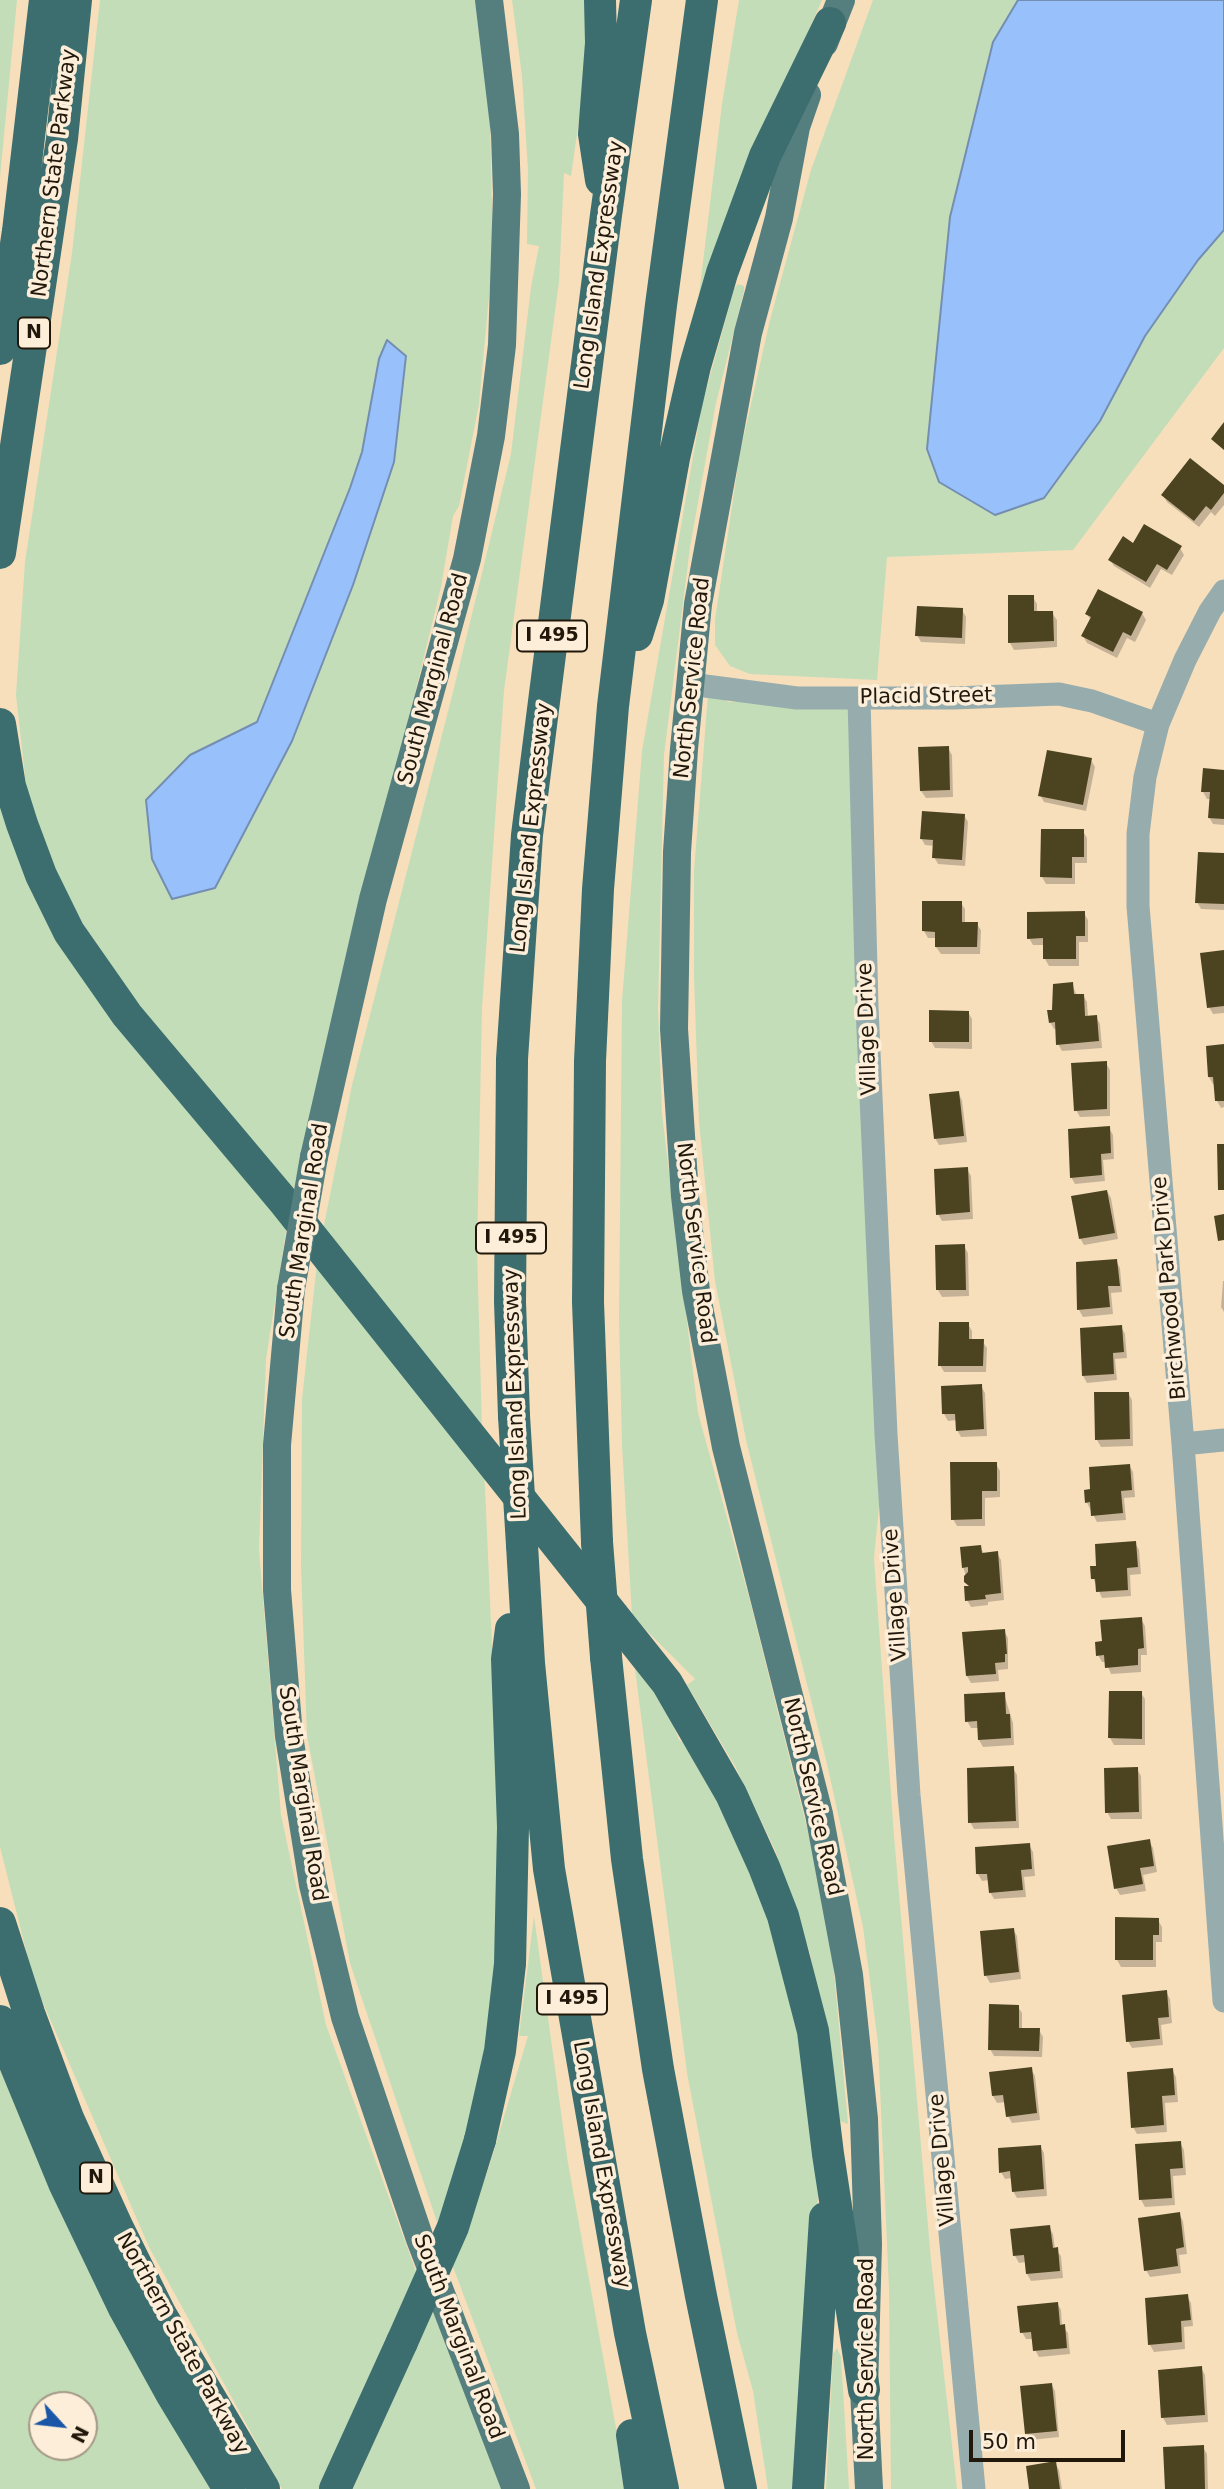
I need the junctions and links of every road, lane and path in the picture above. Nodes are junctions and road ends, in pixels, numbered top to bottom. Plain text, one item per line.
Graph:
1 (45, 0) edge
2 (76, 0) edge
3 (91, 0) edge
4 (489, 0) edge
5 (600, 0) edge
6 (636, 0) edge
7 (702, 0) edge
8 (836, 11) edge
9 (64, 112) junction
10 (606, 215) junction
11 (0, 349) edge
12 (0, 554) edge
13 (1224, 592) edge
14 (690, 684) junction
15 (859, 698) junction
16 (613, 706) junction
17 (0, 724) edge
18 (1158, 724) junction
19 (1224, 1440) edge
20 (1183, 1444) junction
21 (518, 1661) junction
22 (0, 1923) edge
23 (1224, 2001) edge
24 (0, 2021) edge
25 (828, 2154) junction
26 (631, 2333) junction
27 (864, 2390) junction
28 (229, 2489) edge
29 (264, 2489) edge
30 (335, 2489) edge
31 (516, 2489) edge
32 (640, 2489) edge
33 (663, 2489) edge
34 (741, 2489) edge
35 (808, 2489) edge
36 (869, 2489) edge
37 (974, 2489) edge

1 - 11 highway, Northern State Parkway / N
2 - 9 highway, Northern State Parkway / N
3 - 9 highway
4 - 31 main road, South Marginal Road, bridge
5 - 10 highway
6 - 10 highway, Long Island Expressway / I 495
7 - 16 highway
8 - 14 main road, North Service Road
8 - 16 highway
9 - 12 highway, Northern State Parkway / N
10 - 21 highway, Long Island Expressway / I 495, bridge
13 - 18 street, Birchwood Park Drive
14 - 15 street, Placid Street
14 - 27 main road, North Service Road
15 - 18 street, Placid Street
15 - 37 street, Village Drive
16 - 34 highway, bridge
17 - 25 highway
18 - 20 street, Birchwood Park Drive
19 - 20 street
20 - 23 street, Birchwood Park Drive
21 - 26 highway, Long Island Expressway / I 495
21 - 30 highway, bridge
22 - 29 highway, Northern State Parkway / N
24 - 28 highway, Northern State Parkway / N
25 - 27 highway
25 - 35 highway
26 - 32 highway
26 - 33 highway, Long Island Expressway / I 495
27 - 36 main road, North Service Road

